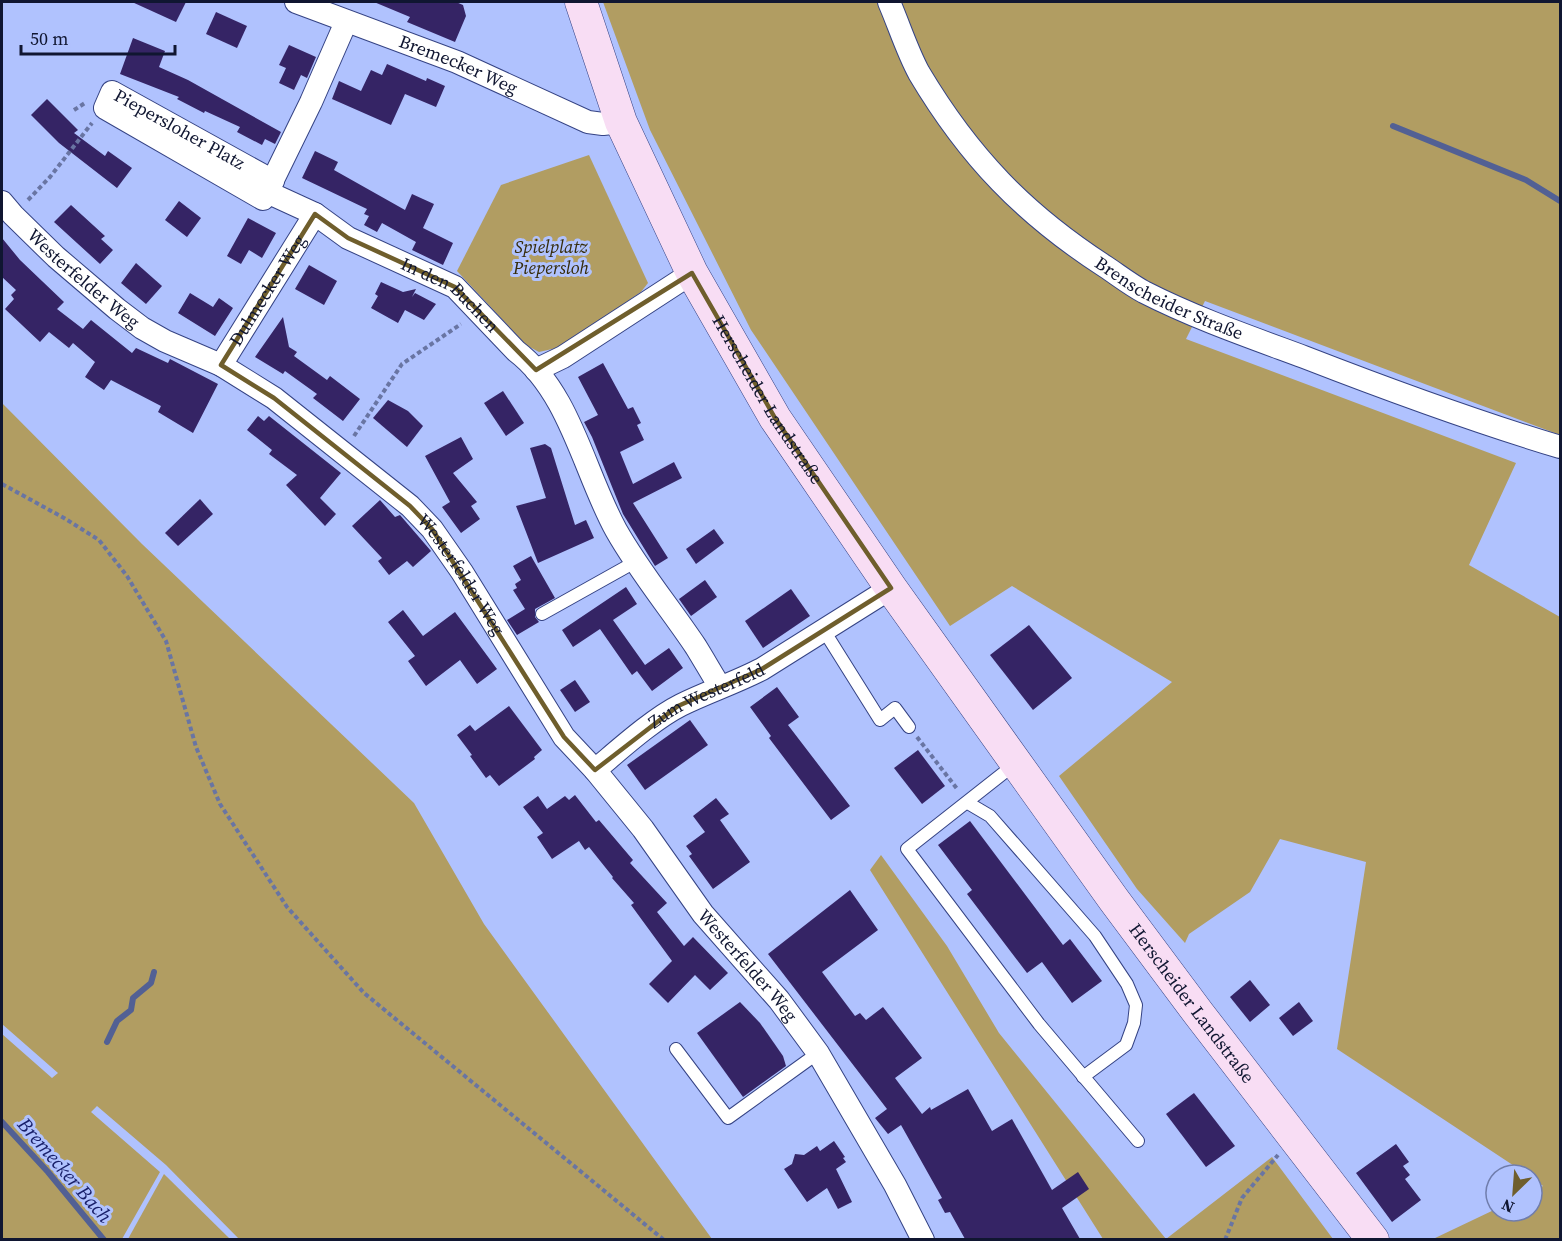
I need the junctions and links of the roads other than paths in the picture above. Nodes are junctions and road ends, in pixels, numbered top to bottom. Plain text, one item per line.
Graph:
1 (296, 2) edge
2 (581, 2) edge
3 (889, 2) edge
4 (346, 22) junction
5 (105, 108) road end
6 (621, 122) junction
7 (270, 186) junction
8 (7, 208) edge
9 (315, 214) junction
10 (348, 238) joint
11 (692, 273) junction
12 (220, 365) junction
13 (536, 370) junction
14 (1560, 447) edge
15 (635, 562) junction
16 (891, 588) junction
17 (542, 615) dead end
18 (823, 629) junction
19 (720, 687) junction
20 (909, 727) road end
21 (1016, 763) junction
22 (595, 770) junction
23 (968, 802) junction
24 (676, 1049) dead end
25 (818, 1053) junction
26 (1083, 1077) junction
27 (1138, 1141) dead end
28 (923, 1239) edge
29 (1373, 1239) edge

1 - 4 street, Bremecker Weg
2 - 6 main road, Herscheider Landstraße
3 - 14 street, Brenscheider Straße
4 - 6 street, Bremecker Weg
4 - 7 street
5 - 7 street, Piepersloher Platz
6 - 11 main road, Herscheider Landstraße
7 - 9 street, Piepersloher Platz
8 - 12 street, Westerfelder Weg
9 - 10 street, Piepersloher Platz
9 - 12 street, Dulmecker Weg
10 - 13 street, In den Buchen
11 - 13 street
11 - 16 main road, Herscheider Landstraße
12 - 22 street, Westerfelder Weg
13 - 15 street, In den Buchen
15 - 17 lane
15 - 19 street, In den Buchen
16 - 18 street, Zum Westerfeld
16 - 21 main road, Herscheider Landstraße
18 - 19 street, Zum Westerfeld
18 - 20 lane
19 - 22 street, Zum Westerfeld
21 - 23 lane
21 - 29 main road, Herscheider Landstraße
22 - 25 street, Westerfelder Weg
23 - 26 lane
23 - 26 lane
24 - 25 lane
25 - 28 street, Westerfelder Weg
26 - 27 lane

